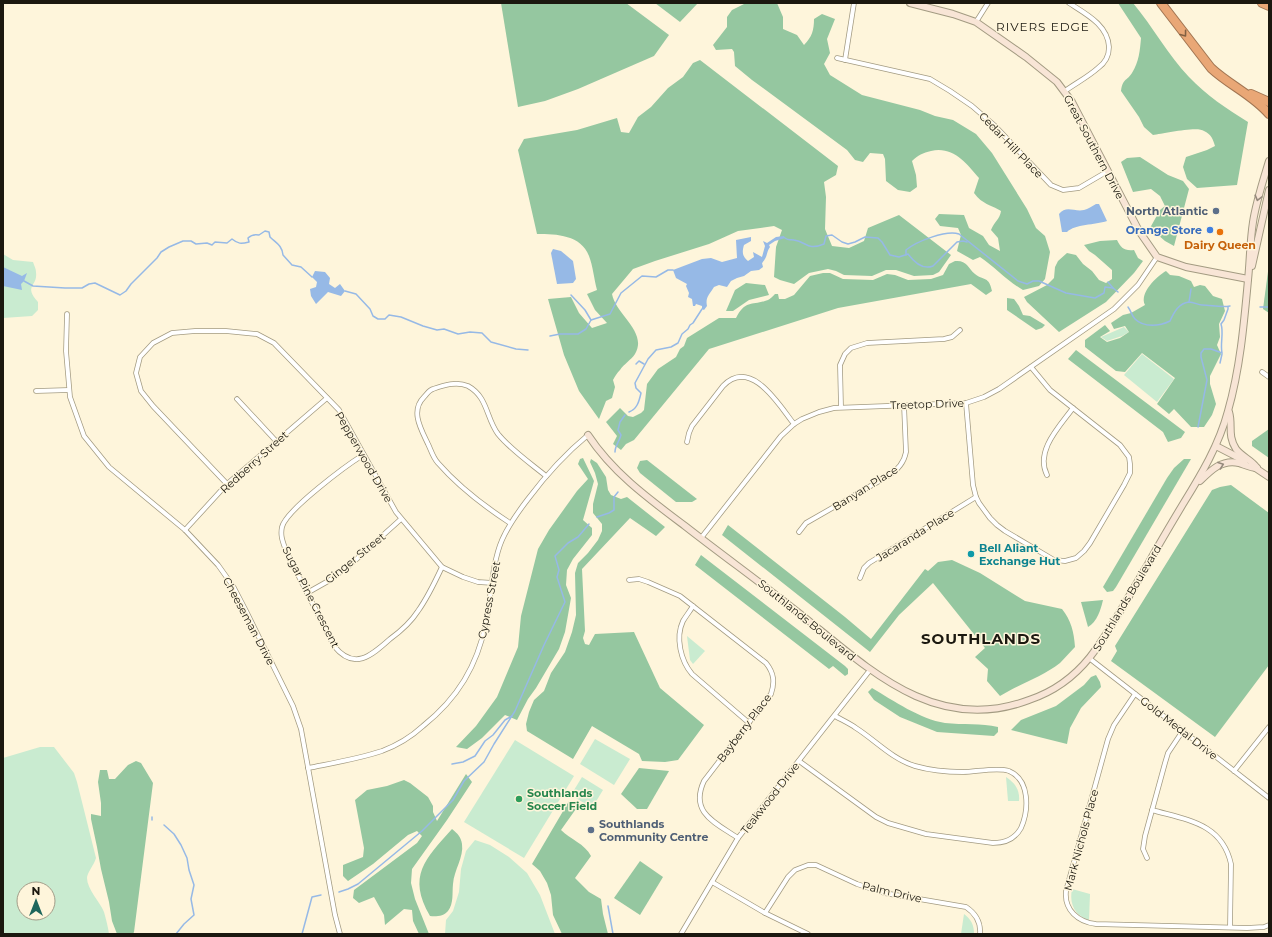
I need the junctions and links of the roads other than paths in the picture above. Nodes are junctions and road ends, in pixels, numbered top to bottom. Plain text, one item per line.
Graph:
1 (854, 3) edge
2 (910, 3) edge
3 (988, 3) edge
4 (1069, 3) edge
5 (1161, 3) edge
6 (1262, 3) edge
7 (1269, 6) edge
8 (976, 22) junction
9 (837, 58) dead end
10 (845, 60) junction
11 (1232, 85) junction
12 (1065, 91) junction
13 (1269, 102) edge
14 (1269, 114) edge
15 (1269, 161) edge
16 (1108, 171) junction
17 (1269, 190) edge
18 (1158, 256) junction
19 (1248, 279) junction
20 (67, 314) dead end
21 (960, 330) dead end
22 (1031, 367) junction
23 (1262, 372) dead end
24 (1269, 377) edge
25 (69, 390) junction
26 (36, 391) dead end
27 (237, 398) dead end
28 (328, 398) junction
29 (966, 403) junction
30 (904, 405) junction
31 (841, 407) junction
32 (1073, 408) junction
33 (1228, 410) junction
34 (794, 424) junction
35 (588, 435) joint
36 (276, 441) junction
37 (687, 442) dead end
38 (1216, 446) junction
39 (363, 455) junction
40 (1257, 468) junction
41 (1047, 475) dead end
42 (546, 476) junction
43 (1269, 477) edge
44 (227, 484) junction
45 (1193, 488) junction
46 (976, 497) junction
47 (401, 519) junction
48 (510, 523) junction
49 (185, 530) junction
50 (799, 532) dead end
51 (701, 538) junction
52 (442, 567) junction
53 (860, 578) dead end
54 (629, 580) dead end
55 (493, 583) junction
56 (307, 593) junction
57 (693, 606) junction
58 (1089, 658) junction
59 (870, 670) junction
60 (1135, 694) junction
61 (835, 716) junction
62 (748, 724) junction
63 (1269, 727) edge
64 (1182, 732) junction
65 (799, 761) junction
66 (308, 768) junction
67 (1234, 771) junction
68 (1269, 798) edge
69 (1152, 810) junction
70 (738, 838) junction
71 (1147, 858) dead end
72 (712, 882) junction
73 (765, 913) junction
74 (1269, 925) edge
75 (1230, 928) junction
76 (340, 934) edge
77 (681, 934) edge
78 (808, 934) edge
79 (980, 934) edge

1 - 10 street
2 - 8 main road, Great Southern Drive
3 - 8 street
4 - 12 street
5 -> 11 highway
6 - 7 highway
8 - 12 main road, Great Southern Drive
9 - 10 street, Cedar Hill Place
10 - 16 street, Cedar Hill Place
11 - 13 highway
11 - 14 highway
12 - 16 main road, Great Southern Drive
15 -> 19 main road, Southlands Boulevard
16 - 18 main road, Great Southern Drive
17 - 19 main road, Southlands Boulevard
18 - 19 main road, Great Southern Drive
18 - 22 street, Treetop Drive
19 - 33 main road, Southlands Boulevard
20 - 25 street, Cheeseman Drive
21 - 31 street
22 - 29 street, Treetop Drive
22 - 32 street
23 - 24 street
25 - 26 street
25 - 49 street, Cheeseman Drive
27 - 36 street
28 - 36 street, Redberry Street
28 - 39 street, Pepperwood Drive
28 - 44 street, Pepperwood Drive
29 - 30 street, Treetop Drive
29 - 46 street
30 - 31 street, Treetop Drive
30 - 50 street, Banyan Place
31 - 34 street, Treetop Drive
32 - 41 street
32 - 46 street
33 - 38 main road, Southlands Boulevard
33 - 40 main road
34 - 37 street
34 - 51 street, Treetop Drive
35 - 42 street, Cypress Street
35 - 51 main road, Southlands Boulevard
36 - 44 street, Redberry Street
38 - 40 main road
38 - 45 main road, Southlands Boulevard
39 - 47 street, Pepperwood Drive
39 - 56 street, Sugar Pine Crescent
40 - 43 main road
45 -> 40 main road
42 - 48 street, Cypress Street
42 - 48 street
44 - 49 street, Redberry Street
45 - 58 main road, Southlands Boulevard
46 - 53 street, Jacaranda Place
47 - 52 street, Pepperwood Drive
47 - 56 street, Ginger Street
48 - 55 street, Cypress Street
49 - 66 street, Cheeseman Drive
51 - 59 main road, Southlands Boulevard
52 - 55 street, Pepperwood Drive
52 - 56 street, Sugar Pine Crescent
54 - 57 street, Bayberry Place
55 - 66 street, Cypress Street
57 - 62 street
57 - 62 street, Bayberry Place
58 - 59 main road, Southlands Boulevard
58 - 60 street, Gold Medal Drive
59 - 61 street, Teakwood Drive
60 - 64 street, Gold Medal Drive
60 - 75 street, Mark Nichols Place
61 - 65 street, Teakwood Drive
61 - 65 street
62 - 70 street, Bayberry Place
63 - 67 street
64 - 67 street, Gold Medal Drive
64 - 69 street
65 - 70 street, Teakwood Drive
66 - 76 street, Cheeseman Drive
67 - 68 street, Gold Medal Drive
69 - 71 street
69 - 75 street
70 - 72 street, Teakwood Drive
72 - 73 street
72 - 77 street, Teakwood Drive
73 - 78 street
73 - 79 street, Palm Drive
74 - 75 street, Mark Nichols Place

